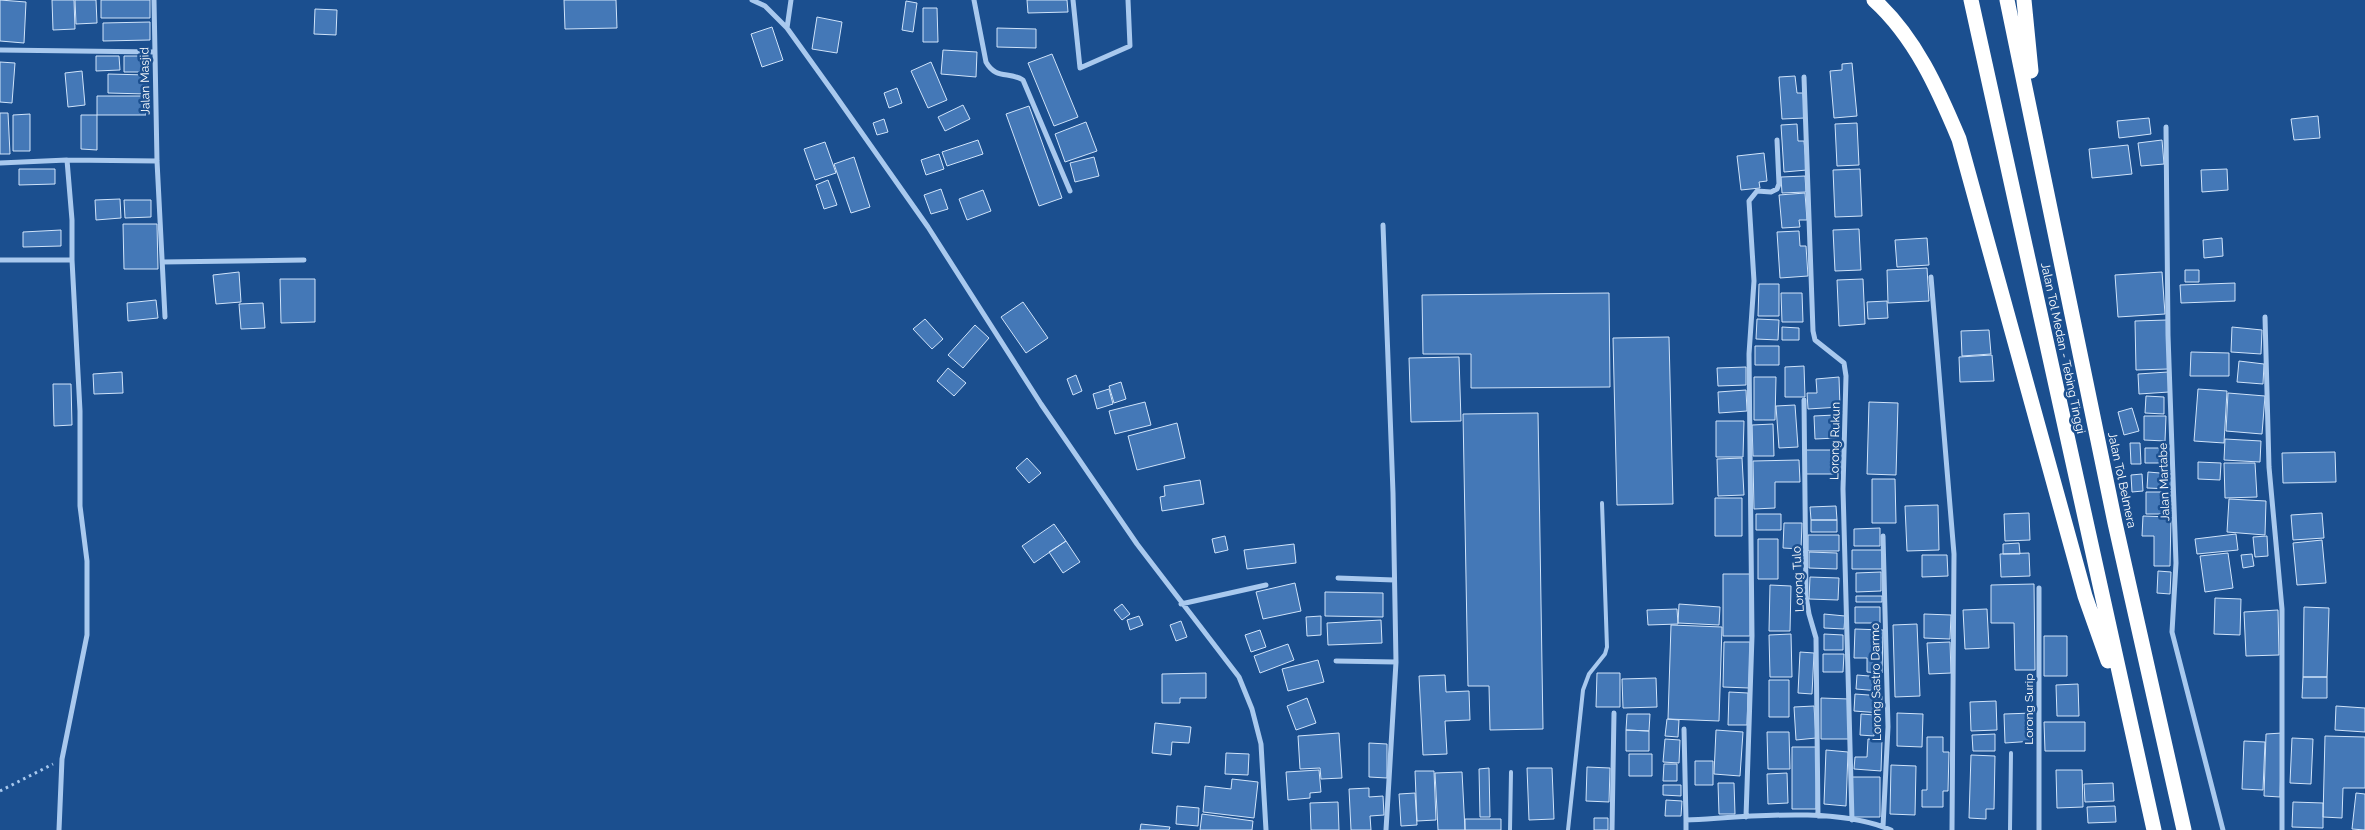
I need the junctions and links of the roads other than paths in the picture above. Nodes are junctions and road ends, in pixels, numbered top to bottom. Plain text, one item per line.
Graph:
1 (154, 0) edge
2 (752, 0) edge
3 (790, 0) edge
4 (974, 0) edge
5 (1073, 0) edge
6 (1128, 0) edge
7 (1874, 0) edge
8 (1971, 0) edge
9 (2007, 0) edge
10 (2024, 0) edge
11 (787, 28) junction
12 (0, 50) edge
13 (155, 52) junction
14 (1804, 77) dead end
15 (2166, 127) dead end
16 (2037, 135) junction
17 (1777, 140) dead end
18 (67, 160) junction
19 (157, 161) junction
20 (0, 163) edge
21 (1070, 191) dead end
22 (1383, 225) dead end
23 (0, 260) edge
24 (72, 260) junction
25 (304, 260) dead end
26 (162, 262) junction
27 (1931, 277) dead end
28 (165, 317) dead end
29 (2265, 317) dead end
30 (1804, 400) dead end
31 (1602, 503) dead end
32 (1883, 536) dead end
33 (1338, 578) dead end
34 (1394, 580) junction
35 (1266, 585) dead end
36 (2039, 588) dead end
37 (1181, 604) junction
38 (1336, 661) dead end
39 (1396, 662) junction
40 (2125, 702) junction
41 (1614, 713) dead end
42 (1684, 729) dead end
43 (2010, 753) dead end
44 (1512, 772) dead end
45 (1818, 816) junction
46 (1746, 817) junction
47 (1686, 820) junction
48 (1852, 820) junction
49 (1882, 826) junction
50 (59, 830) edge
51 (1266, 830) edge
52 (1386, 830) edge
53 (1510, 830) edge
54 (1568, 830) edge
55 (1612, 830) edge
56 (1686, 830) edge
57 (1890, 830) edge
58 (1952, 830) edge
59 (2010, 830) edge
60 (2039, 830) edge
61 (2154, 830) edge
62 (2184, 830) edge
63 (2223, 830) edge
64 (2282, 830) edge

1 - 13 street, Jalan Masjid
2 - 11 street
3 - 11 street
4 - 21 street
5 - 6 street
7 - 40 highway
8 - 40 highway, Jalan Tol Medan - Tebing Tinggi
9 - 16 highway
10 - 16 highway
11 - 37 street
12 - 13 street
13 - 19 street, Jalan Masjid
14 - 48 street, Lorong Rukun
15 - 63 street, Jalan Martabe
16 - 62 highway, Jalan Tol Belmera
17 - 46 street
18 - 19 street
18 - 20 street
18 - 24 street
19 - 26 street, Jalan Masjid
22 - 34 street
23 - 24 street
24 - 50 street
25 - 26 street
26 - 28 street, Jalan Masjid
27 - 58 street
29 - 64 street
30 - 45 street, Lorong Tulo
31 - 54 lane
32 - 49 street, Lorong Sastro Darmo
33 - 34 street
34 - 39 street
35 - 37 street
36 - 60 street, Lorong Surip
37 - 51 street
38 - 39 street
39 - 52 street
40 - 61 highway
41 - 55 street
42 - 47 street
43 - 59 lane
44 - 53 lane
45 - 46 street
45 - 48 street
46 - 47 street
47 - 56 street
48 - 49 street
49 - 57 street

